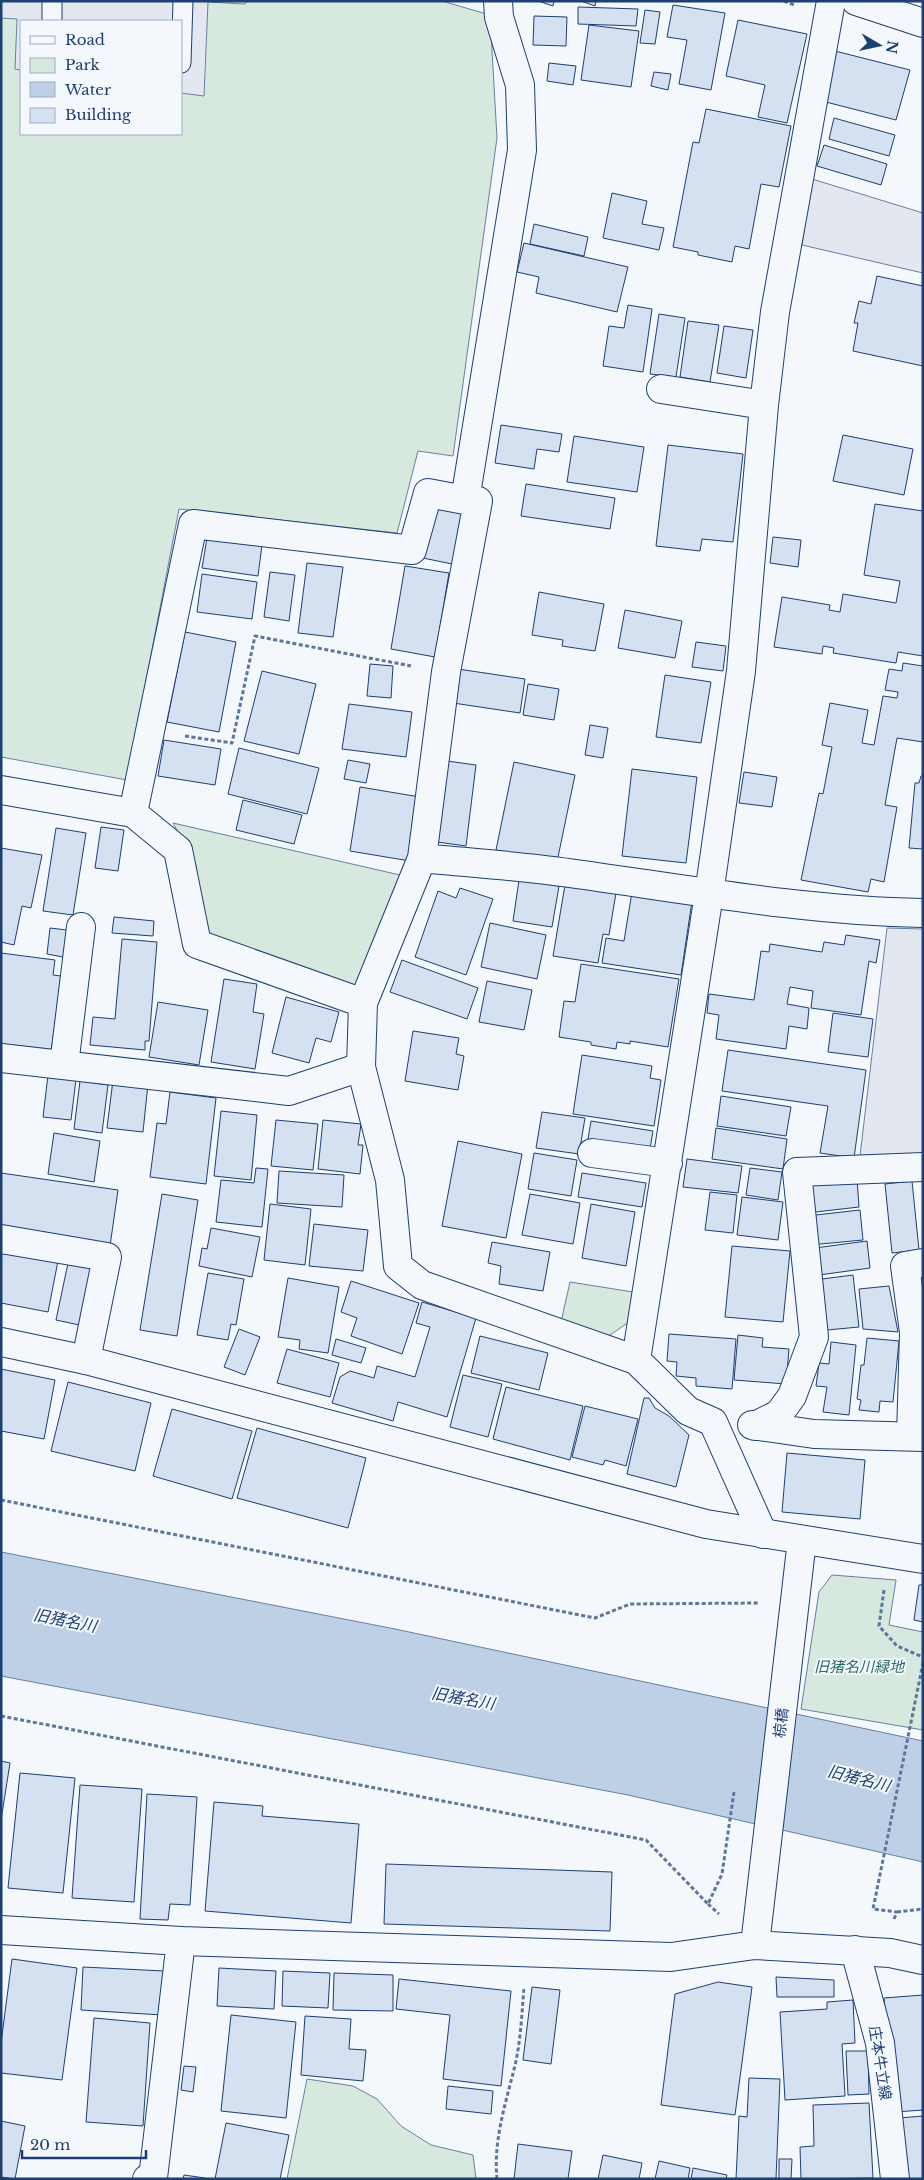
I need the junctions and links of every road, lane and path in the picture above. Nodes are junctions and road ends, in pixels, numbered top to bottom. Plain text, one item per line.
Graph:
1 (52, 1) edge
2 (183, 1) edge
3 (498, 1) edge
4 (831, 1) edge
5 (856, 1) edge
6 (52, 20) edge
7 (923, 23) edge
8 (182, 32) edge
9 (661, 389) dead end
10 (764, 404) junction
11 (465, 500) junction
12 (446, 672) junction
13 (149, 731) junction
14 (1, 790) edge
15 (133, 813) junction
16 (422, 858) junction
17 (709, 894) junction
18 (923, 913) edge
19 (81, 927) dead end
20 (363, 1003) junction
21 (1, 1058) edge
22 (64, 1065) junction
23 (361, 1067) junction
24 (592, 1153) dead end
25 (668, 1163) junction
26 (923, 1167) edge
27 (1, 1239) edge
28 (923, 1263) edge
29 (1, 1342) edge
30 (86, 1360) junction
31 (636, 1360) junction
32 (713, 1422) junction
33 (755, 1426) junction
34 (917, 1437) edge
35 (1, 1500) edge
36 (763, 1534) junction
37 (802, 1540) junction
38 (890, 1554) junction
39 (923, 1559) edge
40 (761, 1603) dead end
41 (923, 1657) edge
42 (923, 1663) edge
43 (1, 1716) edge
44 (722, 1874) dead end
45 (923, 1909) edge
46 (897, 1912) junction
47 (892, 1926) dead end
48 (1, 1930) edge
49 (181, 1941) junction
50 (755, 1945) junction
51 (854, 1950) junction
52 (529, 1952) junction
53 (923, 1960) edge
54 (147, 2179) edge
55 (497, 2179) edge
56 (895, 2179) edge

1 - 6 lane
2 - 8 lane
3 - 11 street
4 - 10 street
5 - 7 street
9 - 10 street
10 - 17 street
11 - 12 street
11 - 13 street
12 - 13 path
12 - 16 street
13 - 15 street
14 - 15 street
15 - 20 street
16 - 17 street
16 - 20 street
17 - 18 street
17 - 25 street
19 - 22 street
20 - 23 street
21 - 22 street
22 - 23 street
23 - 31 street
24 - 25 street
25 - 31 street
26 - 33 street
27 - 30 street
28 - 34 street
29 - 30 street
30 - 36 street
31 - 32 street
32 - 33 street
32 - 36 street
33 - 34 street
35 - 40 path
36 - 37 street
37 - 38 street
37 - 50 street, 椋橋
38 - 39 street
38 - 41 path
42 - 46 path
43 - 44 path
45 - 46 path
46 - 47 path
48 - 49 street
49 - 52 street
49 - 54 street
50 - 51 street
50 - 52 street
51 - 53 street
51 - 56 street, 庄本牛立線
52 - 55 path

